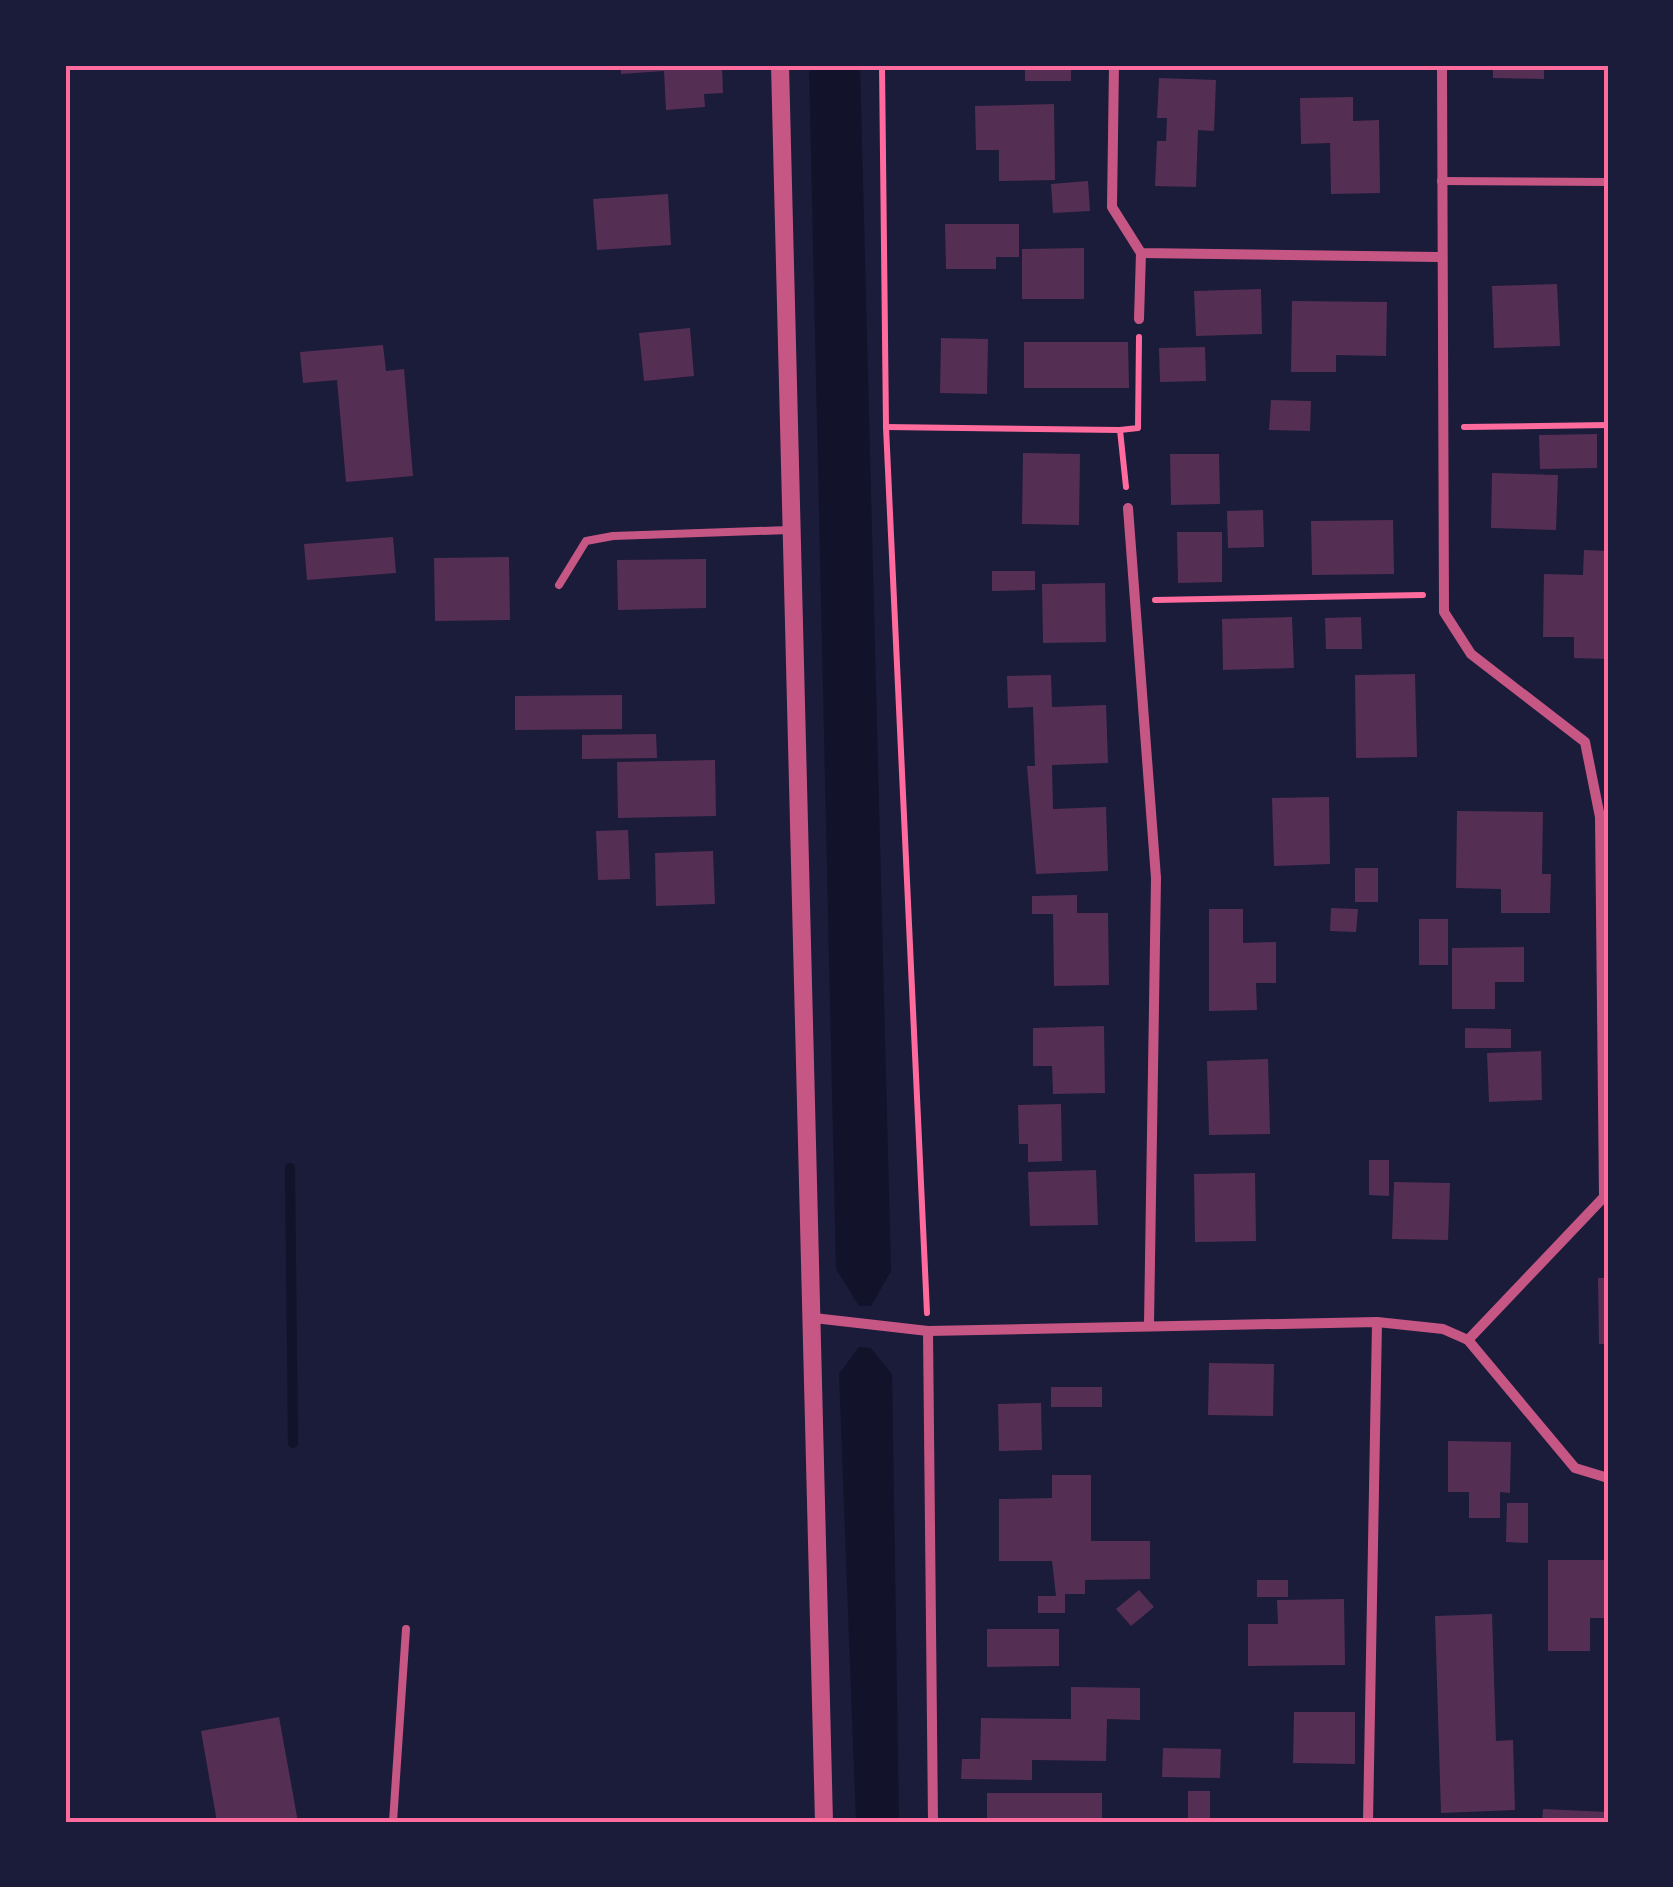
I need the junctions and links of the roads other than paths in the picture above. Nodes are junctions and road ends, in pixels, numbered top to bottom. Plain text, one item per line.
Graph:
1 (780, 65) edge
2 (1114, 65) edge
3 (1442, 65) edge
4 (1440, 181) junction
5 (1608, 182) edge
6 (1141, 253) junction
7 (1440, 257) junction
8 (1139, 319) road end
9 (1128, 508) road end
10 (791, 530) junction
11 (559, 585) dead end
12 (814, 1318) junction
13 (1377, 1322) junction
14 (1148, 1324) junction
15 (928, 1331) junction
16 (1468, 1340) junction
17 (1608, 1478) edge
18 (406, 1629) dead end
19 (392, 1822) edge
20 (824, 1822) edge
21 (933, 1822) edge
22 (1368, 1822) edge

1 - 10 street
2 - 6 street
3 - 4 street
4 - 5 lane
4 - 7 street
6 - 7 street
6 - 8 street
7 - 16 street
9 - 14 street
10 - 11 lane
10 - 12 street
12 - 15 street
12 - 20 street
13 - 14 street
13 - 16 street
13 - 22 street
14 - 15 street
15 - 21 street
16 - 17 street
18 - 19 lane

